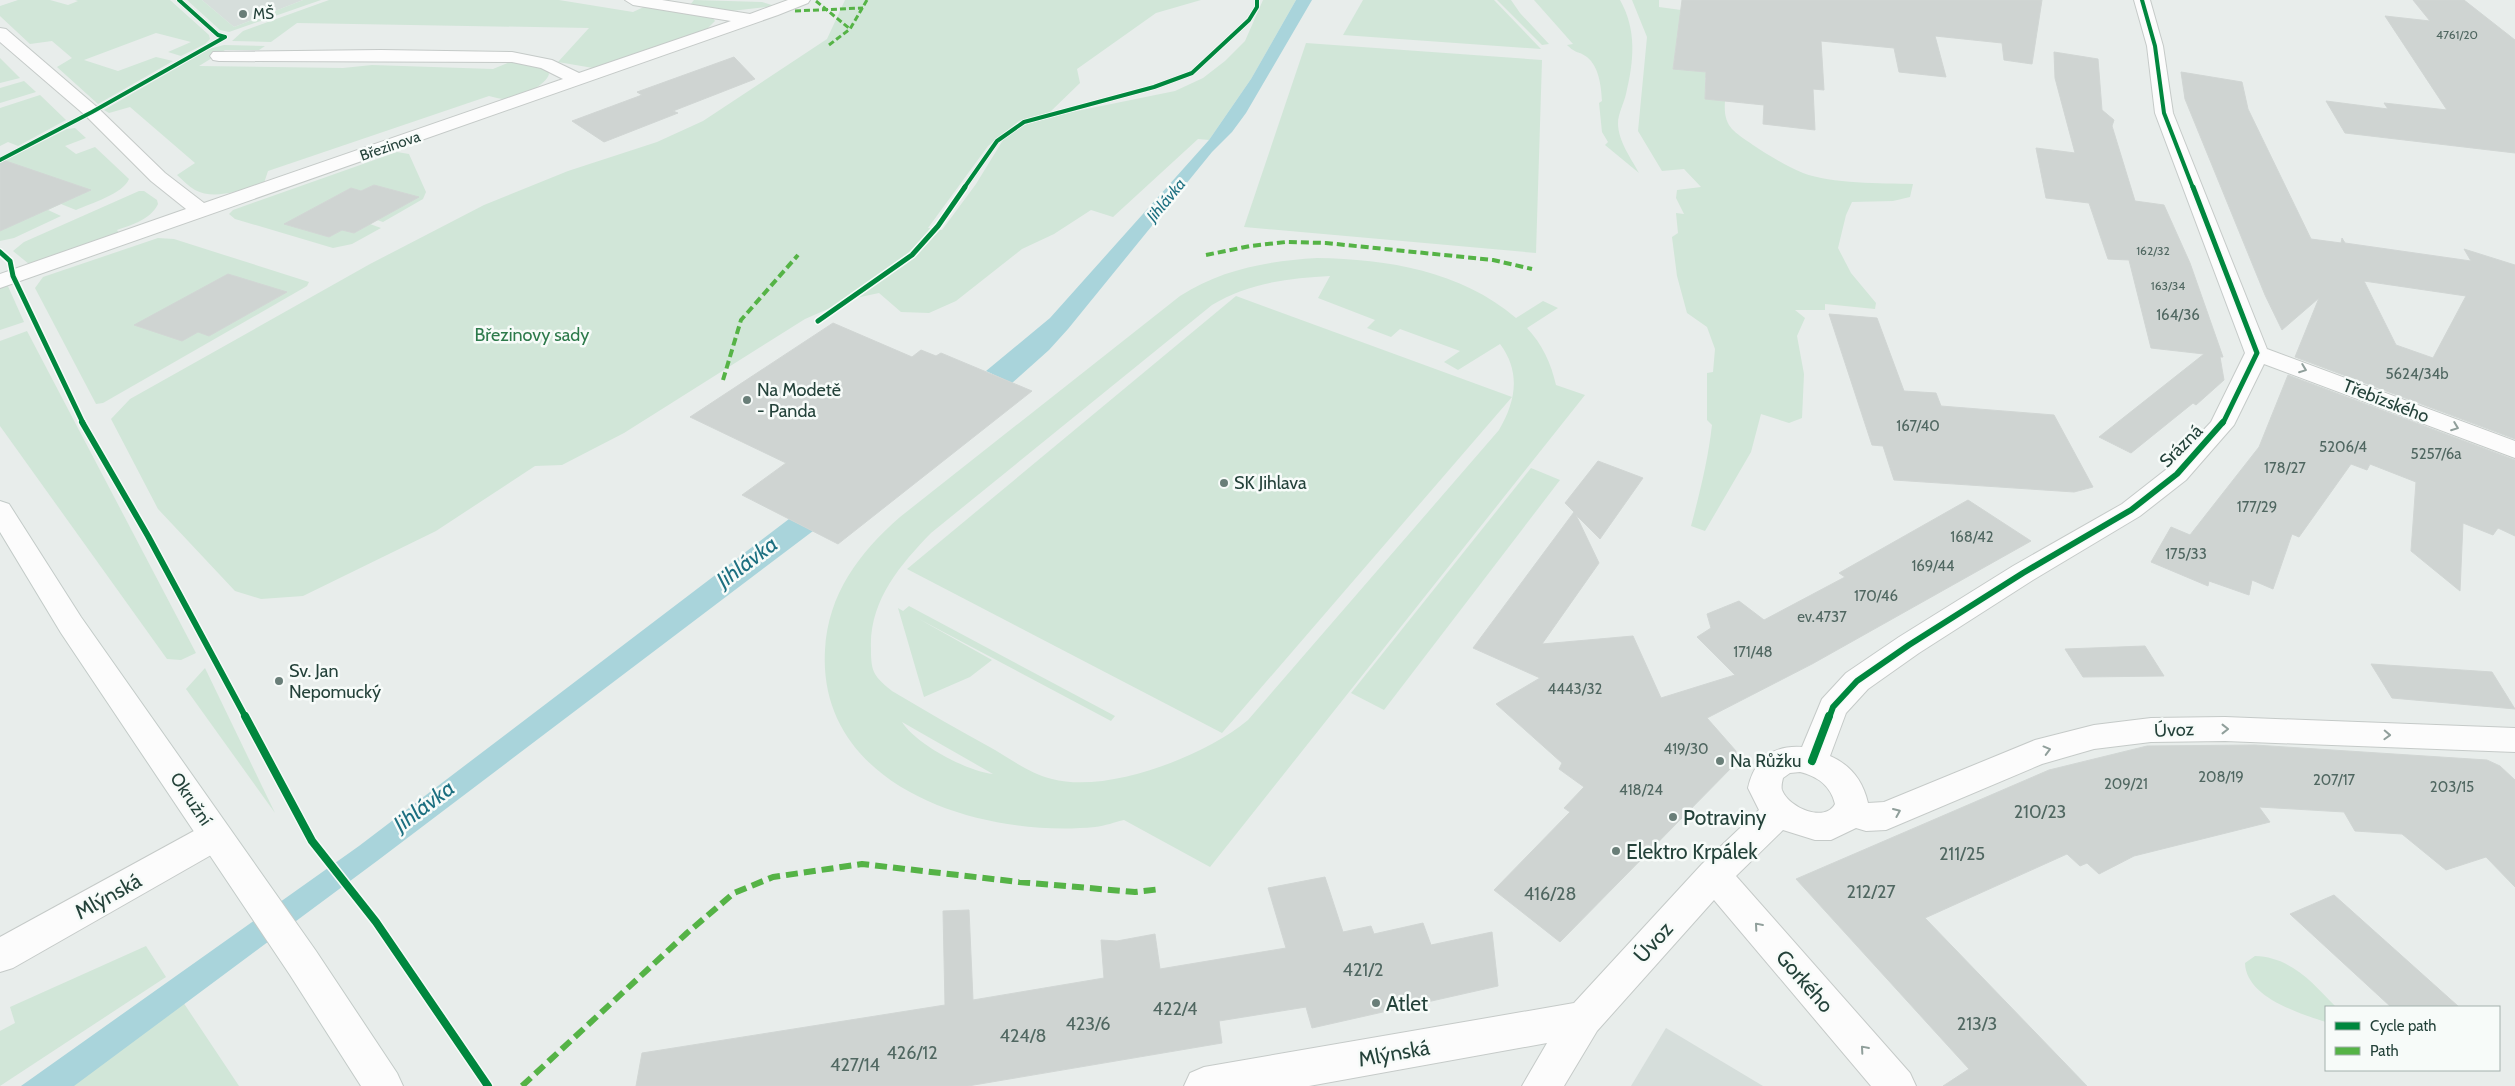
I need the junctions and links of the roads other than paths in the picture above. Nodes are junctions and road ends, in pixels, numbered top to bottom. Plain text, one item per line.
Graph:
1 (633, 0) edge
2 (802, 0) edge
3 (2142, 0) edge
4 (750, 20) junction
5 (0, 33) edge
6 (219, 56) dead end
7 (578, 80) junction
8 (201, 211) junction
9 (0, 281) edge
10 (2257, 353) junction
11 (2515, 450) edge
12 (0, 510) edge
13 (2514, 741) edge
14 (1812, 761) junction
15 (1780, 812) junction
16 (1850, 812) junction
17 (216, 836) junction
18 (1714, 875) junction
19 (0, 956) edge
20 (1584, 1018) junction
21 (383, 1086) edge
22 (1204, 1086) edge
23 (1542, 1086) edge
24 (1896, 1086) edge

1 - 4 street
2 - 4 street, Březinova
3 - 10 street
4 - 7 street, Březinova
5 - 8 street
6 - 7 street
7 - 8 street, Březinova
8 - 9 street, Březinova
10 -> 11 street, Třebízského
10 - 14 street, Srázná
12 - 17 street, Okružní
16 -> 13 street, Úvoz
14 - 15 street
14 - 16 street
15 - 16 street
15 - 18 street, Úvoz
17 - 19 street, Mlýnská
17 - 21 street, Okružní
18 - 20 street, Úvoz
24 -> 18 street, Gorkého
20 - 22 street, Mlýnská
20 - 23 street, Úvoz

